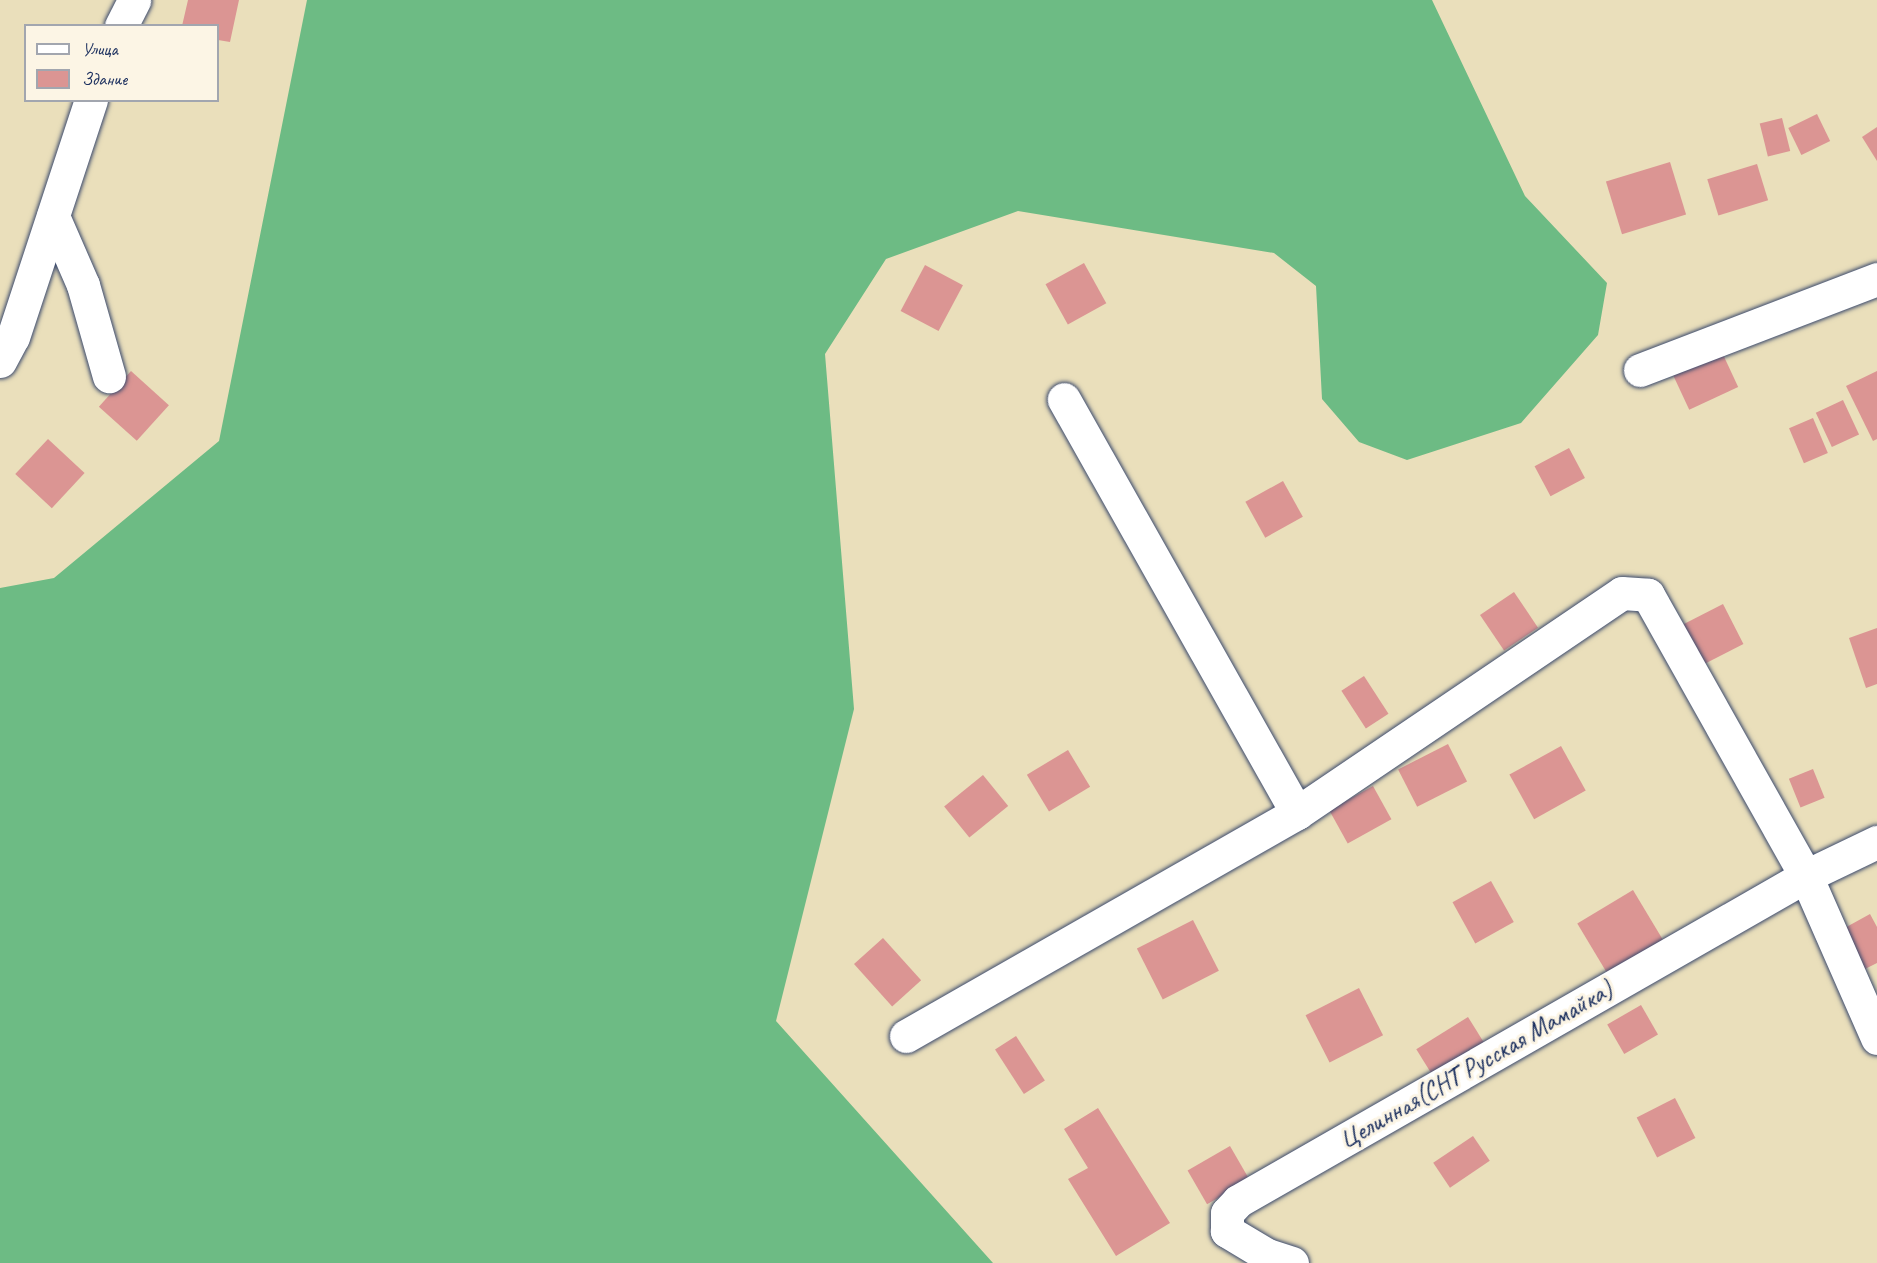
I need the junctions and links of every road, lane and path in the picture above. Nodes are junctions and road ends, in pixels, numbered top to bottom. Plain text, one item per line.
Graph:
1 (134, 0) edge
2 (122, 24) edge
3 (90, 102) edge
4 (53, 216) junction
5 (1877, 279) edge
6 (0, 362) edge
7 (1640, 370) dead end
8 (109, 376) dead end
9 (1064, 399) dead end
10 (1297, 813) junction
11 (1877, 842) edge
12 (1806, 876) junction
13 (906, 1036) dead end
14 (1877, 1038) edge
15 (1292, 1263) edge

1 - 2 street
3 - 4 street
4 - 6 street
4 - 8 street
5 - 7 street
9 - 10 street
10 - 12 street
10 - 13 street
11 - 12 street, Целинная(СНТ Русская Мамайка)
12 - 14 street
12 - 15 street, Целинная(СНТ Русская Мамайка)

